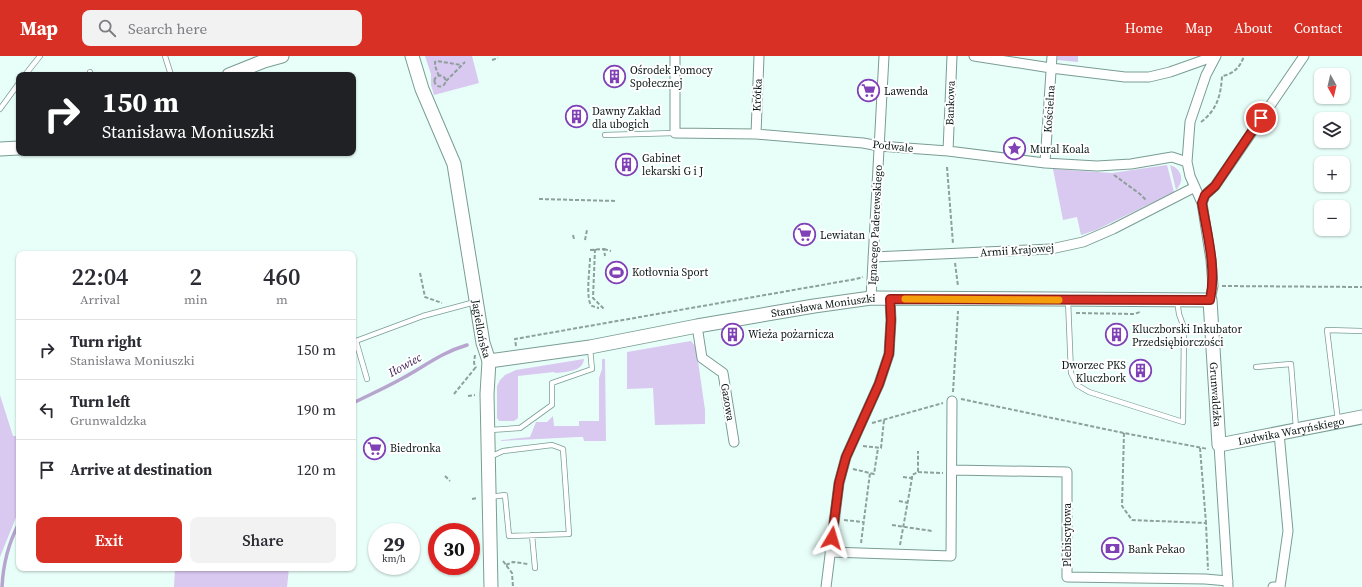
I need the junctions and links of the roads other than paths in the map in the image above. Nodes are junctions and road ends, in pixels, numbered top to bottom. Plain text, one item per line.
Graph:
1 (40, 56) edge
2 (165, 56) edge
3 (282, 56) edge
4 (404, 56) edge
5 (412, 56) edge
6 (675, 56) edge
7 (759, 56) edge
8 (884, 56) edge
9 (952, 56) edge
10 (974, 56) edge
11 (1052, 56) edge
12 (1216, 56) edge
13 (1304, 56) edge
14 (1051, 68) junction
15 (27, 72) edge
16 (171, 72) edge
17 (236, 72) edge
18 (419, 79) junction
19 (16, 87) edge
20 (0, 109) edge
21 (675, 133) junction
22 (756, 134) junction
23 (605, 135) dead end
24 (879, 146) junction
25 (16, 148) edge
26 (0, 149) edge
27 (948, 151) junction
28 (1187, 162) junction
29 (1045, 163) junction
30 (1195, 187) junction
31 (1202, 203) junction
32 (873, 257) junction
33 (871, 298) junction
34 (890, 299) junction
35 (1177, 300) junction
36 (1210, 300) junction
37 (477, 302) junction
38 (1069, 307) junction
39 (697, 326) junction
40 (1362, 331) edge
41 (356, 340) edge
42 (356, 347) edge
43 (590, 347) junction
44 (489, 361) junction
45 (1256, 367) dead end
46 (366, 379) dead end
47 (952, 401) road end
48 (1362, 417) edge
49 (1338, 422) junction
50 (488, 430) junction
51 (1296, 430) junction
52 (1280, 434) junction
53 (734, 442) dead end
54 (1215, 448) junction
55 (488, 458) junction
56 (952, 472) junction
57 (489, 497) junction
58 (532, 535) junction
59 (830, 552) junction
60 (535, 567) road end
61 (1228, 584) edge
62 (491, 587) edge
63 (826, 587) edge
64 (1272, 587) edge

1 - 15 lane
2 - 16 lane
3 - 17 street
4 - 18 street, Jagiellońska
5 - 18 street, Jagiellońska
6 - 21 street
7 - 22 street, Krótka
8 - 24 street, Ignacego Paderewskiego
9 - 27 street, Bankowa
10 - 14 street
11 - 14 street, Kościelna
12 - 14 street
12 - 28 street, Grunwaldzka
13 - 31 street
14 - 29 street, Kościelna
18 - 37 street, Jagiellońska
19 - 20 lane
21 - 22 street, Podwale
21 - 23 lane
22 - 24 street, Podwale
24 - 27 street, Podwale
24 - 32 street, Ignacego Paderewskiego
25 - 26 street
27 - 29 street, Podwale
28 - 29 street, Podwale
28 - 30 street, Grunwaldzka
30 - 31 street, Grunwaldzka
30 - 32 street, Armii Krajowej
31 - 36 street, Grunwaldzka
32 - 33 street, Ignacego Paderewskiego
33 - 34 street, Stanisława Moniuszki
33 - 39 street, Stanisława Moniuszki
34 - 38 street, Stanisława Moniuszki
34 - 59 street
35 - 36 street, Stanisława Moniuszki
35 - 38 street, Stanisława Moniuszki
35 - 38 lane
36 - 54 street, Grunwaldzka
37 - 41 lane
37 - 44 street, Jagiellońska
39 - 43 street, Stanisława Moniuszki
39 - 53 street, Gazowa
40 - 49 lane
42 - 46 lane
43 - 44 street, Stanisława Moniuszki
43 - 50 lane
44 - 50 street, Jagiellońska
45 - 51 lane
47 - 56 street
48 - 49 street, Ludwika Waryńskiego
49 - 51 street, Ludwika Waryńskiego
50 - 55 street, Jagiellońska
51 - 52 street, Ludwika Waryńskiego
52 - 54 street, Ludwika Waryńskiego
52 - 64 street
54 - 61 street, Grunwaldzka
55 - 57 street, Jagiellońska
55 - 58 lane
56 - 59 street
56 - 61 street, Plebiscytowa
57 - 58 lane
57 - 62 street, Jagiellońska
58 - 60 lane
59 - 63 street

